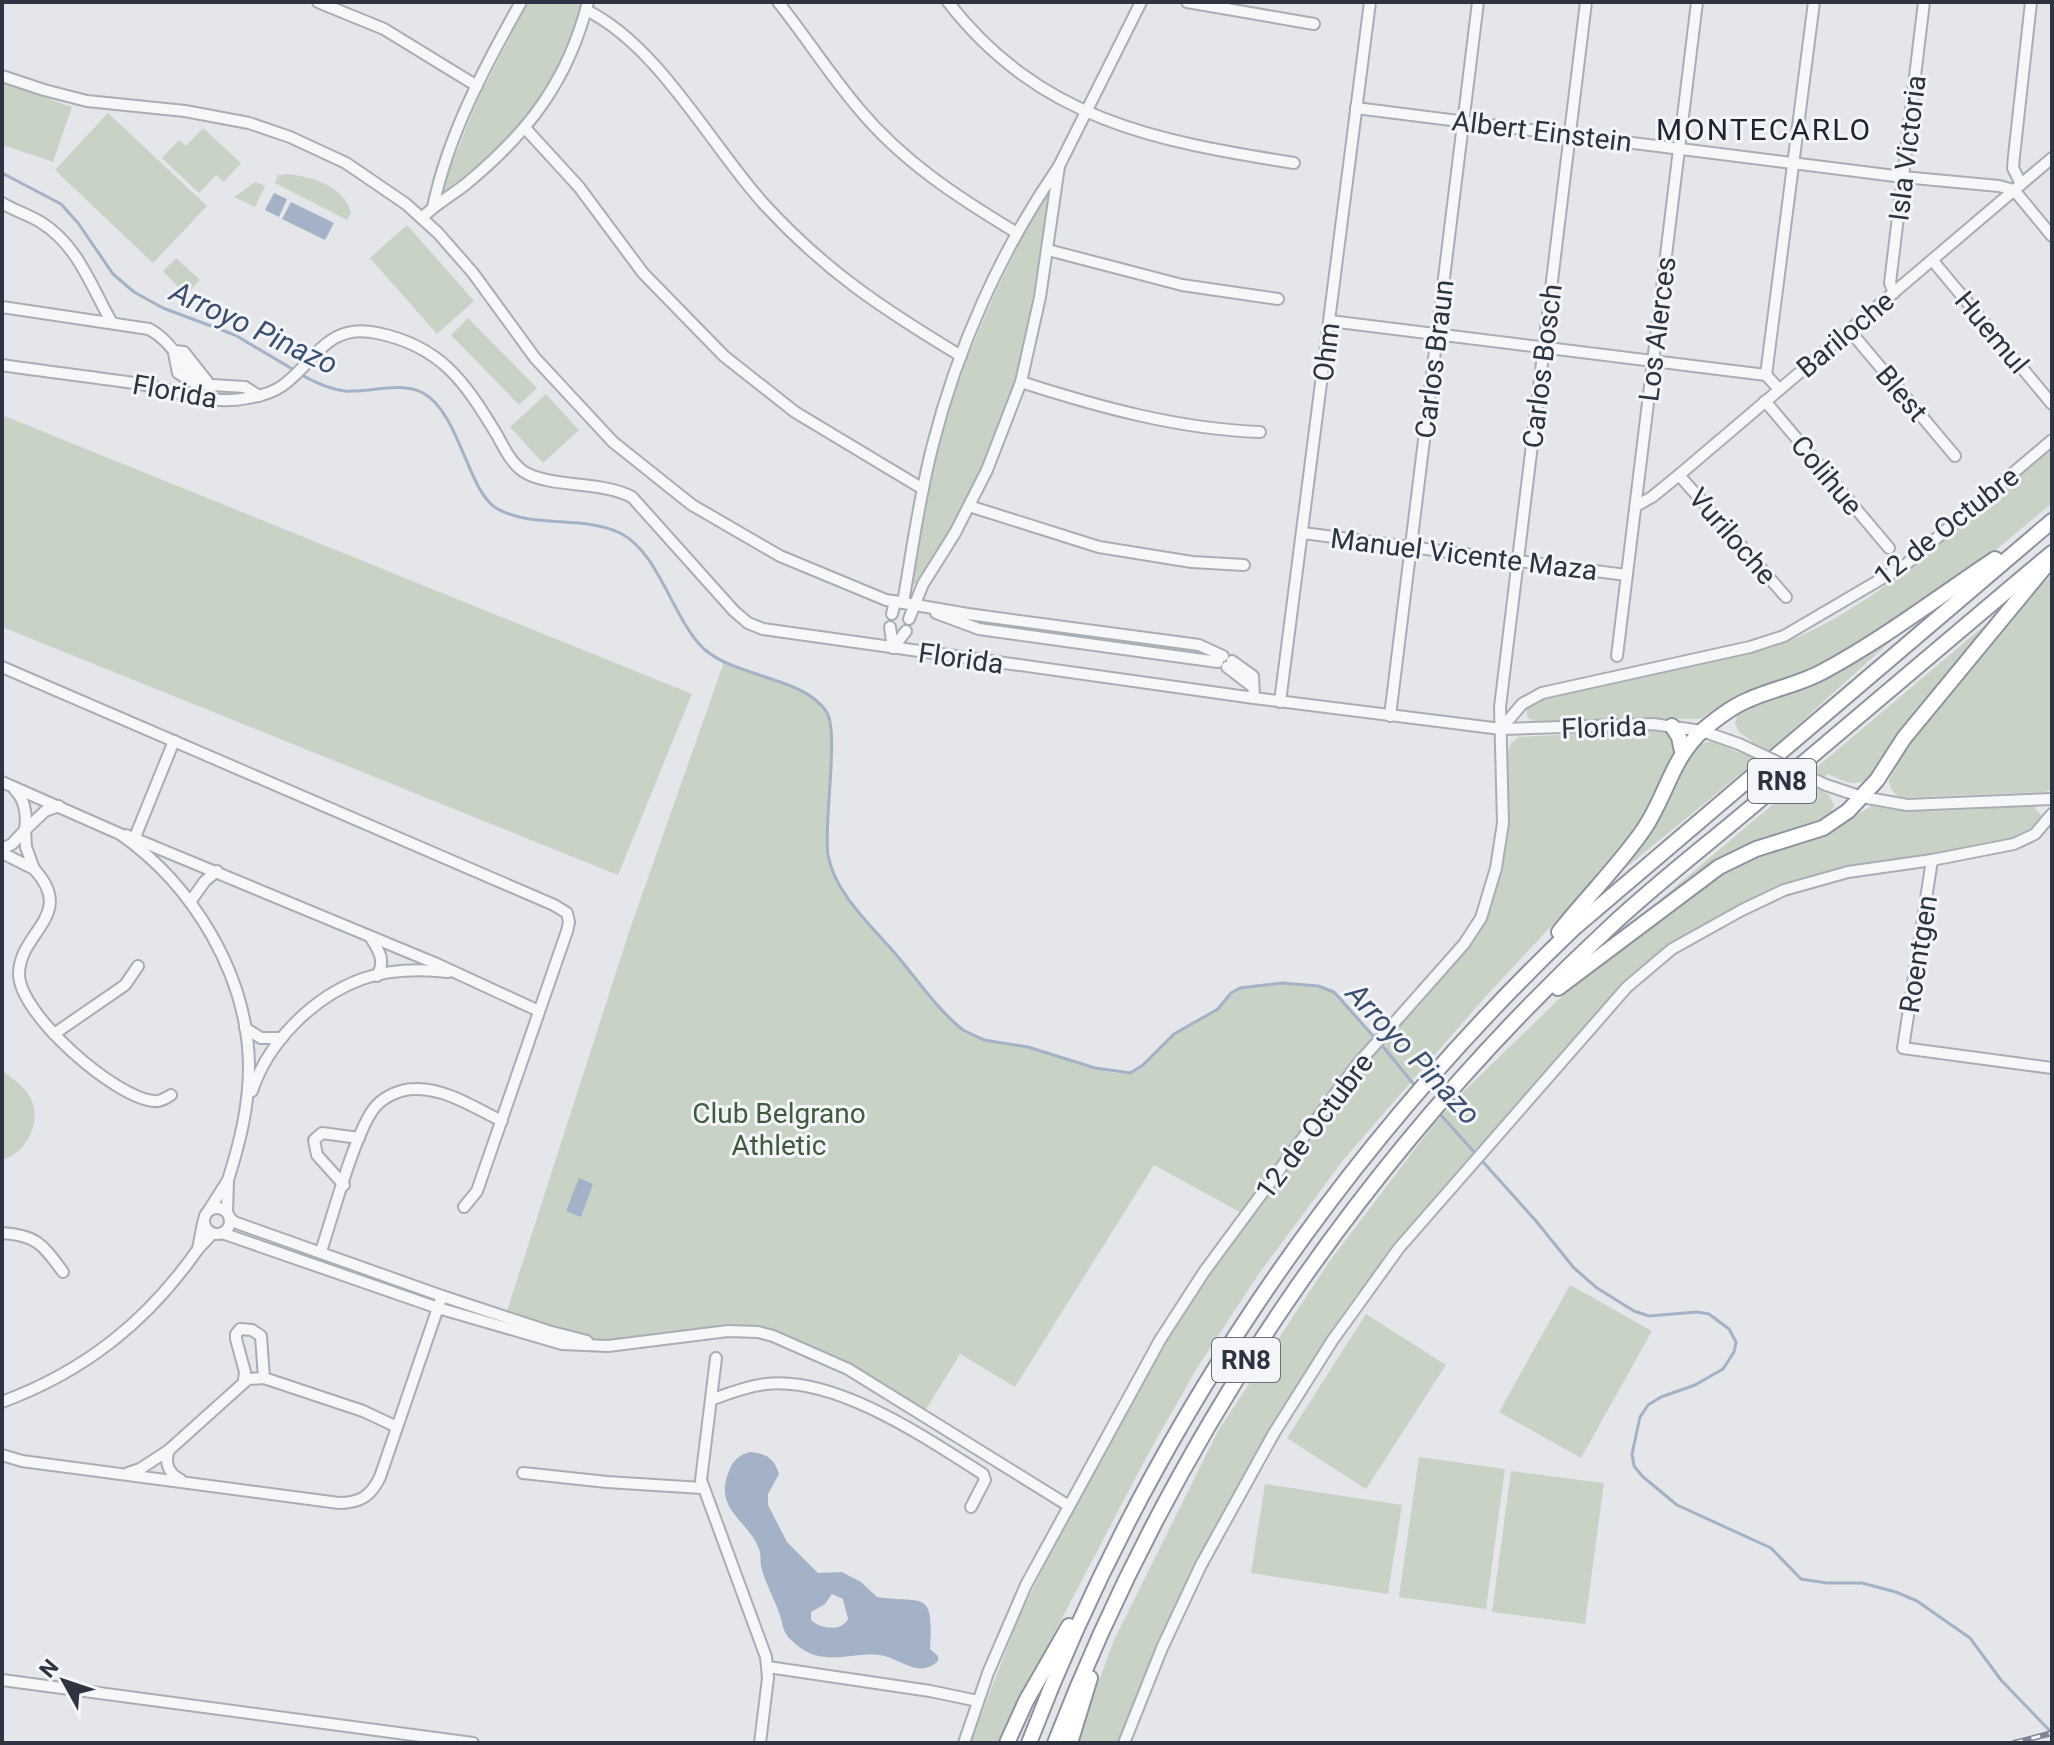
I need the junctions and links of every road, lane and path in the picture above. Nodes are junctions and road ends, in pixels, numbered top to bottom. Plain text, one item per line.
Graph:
1 (318, 2) edge
2 (521, 2) edge
3 (778, 2) edge
4 (948, 2) edge
5 (1141, 2) edge
6 (1187, 2) edge
7 (1370, 2) edge
8 (1478, 2) edge
9 (1586, 2) edge
10 (1697, 2) edge
11 (1814, 2) edge
12 (1924, 2) edge
13 (2031, 2) edge
14 (587, 6) edge
15 (1314, 24) dead end
16 (2, 76) edge
17 (477, 86) junction
18 (1356, 108) junction
19 (1086, 113) junction
20 (1463, 121) junction
21 (525, 128) junction
22 (1570, 135) junction
23 (1679, 148) junction
24 (2052, 158) edge
25 (1294, 163) dead end
26 (1794, 163) junction
27 (1059, 166) junction
28 (1903, 177) junction
29 (2017, 187) junction
30 (2, 203) edge
31 (433, 207) junction
32 (422, 218) junction
33 (1017, 233) junction
34 (2052, 236) edge
35 (1048, 250) junction
36 (1933, 261) junction
37 (1894, 293) junction
38 (1278, 299) dead end
39 (2, 307) edge
40 (111, 321) junction
41 (1330, 321) junction
42 (1850, 331) junction
43 (1437, 334) junction
44 (1544, 348) junction
45 (961, 356) junction
46 (1653, 361) junction
47 (2, 365) edge
48 (1766, 375) junction
49 (1021, 382) junction
50 (1779, 389) junction
51 (259, 396) junction
52 (1765, 401) junction
53 (2052, 404) edge
54 (1260, 432) dead end
55 (2052, 440) edge
56 (1955, 456) dead end
57 (1679, 475) junction
58 (923, 489) junction
59 (969, 506) junction
60 (1636, 506) junction
61 (2052, 521) edge
62 (1303, 533) junction
63 (1411, 547) junction
64 (1889, 548) dead end
65 (2052, 553) edge
66 (2052, 559) edge
67 (1518, 561) junction
68 (1244, 565) dead end
69 (1626, 575) junction
70 (1786, 597) dead end
71 (907, 604) junction
72 (892, 614) dead end
73 (909, 619) dead end
74 (890, 627) dead end
75 (906, 631) dead end
76 (1208, 647) junction
77 (893, 648) junction
78 (1617, 656) dead end
79 (1205, 659) junction
80 (1225, 662) junction
81 (2, 667) edge
82 (1254, 693) junction
83 (1280, 702) junction
84 (1390, 716) junction
85 (1672, 726) junction
86 (1501, 729) junction
87 (1702, 731) junction
88 (174, 741) junction
89 (1682, 751) junction
90 (6, 784) edge
91 (1862, 797) junction
92 (2052, 799) edge
93 (59, 806) junction
94 (2052, 814) edge
95 (25, 830) junction
96 (135, 841) junction
97 (2, 851) edge
98 (1932, 860) junction
99 (34, 869) junction
100 (217, 871) junction
101 (190, 902) junction
102 (371, 938) junction
103 (138, 966) dead end
104 (453, 972) junction
105 (377, 976) junction
106 (1523, 976) junction
107 (539, 1011) junction
108 (1520, 1017) junction
109 (245, 1028) junction
110 (54, 1034) junction
111 (282, 1038) junction
112 (2052, 1068) edge
113 (171, 1095) dead end
114 (246, 1108) junction
115 (502, 1121) junction
116 (359, 1138) junction
117 (228, 1180) junction
118 (344, 1185) junction
119 (464, 1207) dead end
120 (209, 1210) junction
121 (228, 1215) junction
122 (203, 1223) junction
123 (2, 1233) edge
124 (217, 1233) junction
125 (198, 1249) junction
126 (321, 1251) junction
127 (63, 1272) dead end
128 (442, 1296) junction
129 (438, 1308) junction
130 (608, 1346) junction
131 (716, 1358) dead end
132 (264, 1378) junction
133 (244, 1380) junction
134 (713, 1399) junction
135 (2, 1402) edge
136 (397, 1427) junction
137 (169, 1450) junction
138 (2, 1455) edge
139 (523, 1473) dead end
140 (126, 1474) junction
141 (182, 1481) junction
142 (702, 1488) junction
143 (1069, 1506) junction
144 (971, 1507) dead end
145 (1098, 1582) junction
146 (1109, 1613) junction
147 (768, 1667) junction
148 (2, 1680) edge
149 (978, 1701) junction
150 (473, 1743) edge
151 (760, 1743) edge
152 (964, 1743) edge
153 (1007, 1743) edge
154 (1029, 1743) edge
155 (1055, 1743) edge
156 (1070, 1743) edge
157 (1124, 1743) edge

1 - 17 street
2 - 17 street
3 - 33 street
4 - 19 street
5 - 19 street
6 - 15 street
7 - 18 street, Ohm
8 - 20 street, Carlos Braun
9 - 22 street, Carlos Bosch
10 - 23 street, Los Alerces
11 - 26 street
12 - 28 street, Isla Victoria
13 - 29 street
14 - 21 street
14 - 45 street
16 - 32 street
17 - 31 street
18 - 20 street, Albert Einstein
18 - 41 street, Ohm
19 - 25 street
19 - 27 street
20 - 22 street, Albert Einstein
20 - 43 street, Carlos Braun
21 - 31 street
21 - 58 street
22 - 23 street, Albert Einstein
22 - 44 street, Carlos Bosch
23 - 26 street, Albert Einstein
23 - 46 street, Los Alerces
24 - 29 street, Bariloche
26 - 28 street, Albert Einstein
26 - 48 street
27 - 33 street
27 - 35 street
28 - 29 street, Albert Einstein
28 - 37 street, Isla Victoria
29 - 34 street
29 - 36 street, Bariloche
30 - 40 street
31 - 32 street
32 - 71 street
33 - 45 street
35 - 38 street
35 - 49 street
36 - 37 street, Bariloche
36 - 53 street, Huemul
37 - 42 street, Bariloche
39 - 40 street
40 - 51 street
41 - 43 street
41 - 62 street, Ohm
42 - 50 street, Bariloche
42 - 56 street, Blest
43 - 44 street
43 - 63 street, Carlos Braun
44 - 46 street
44 - 67 street, Carlos Bosch
45 - 58 street
46 - 48 street
46 - 60 street, Los Alerces
47 - 51 street, Florida
48 - 50 street
49 - 54 street
49 - 59 street
50 - 52 street, Bariloche
51 - 77 street, Florida
52 - 57 street, Bariloche
52 - 64 street, Colihue
55 - 86 street, 12 de Octubre
57 - 60 street, Bariloche
57 - 70 street, Vuriloche
58 - 71 street
59 - 68 street
59 - 71 street
60 - 69 street, Los Alerces
61 - 87 highway
61 - 106 highway, RN8
62 - 63 street, Manuel Vicente Maza
62 - 83 street, Ohm
63 - 67 street, Manuel Vicente Maza
63 - 84 street, Carlos Braun
65 - 108 highway, RN8
66 - 91 highway
67 - 69 street, Manuel Vicente Maza
67 - 86 street, Carlos Bosch
69 - 78 street, Los Alerces
71 - 72 street
71 - 73 street
71 - 76 street
71 - 79 street
74 - 77 street
75 - 77 street
76 - 79 street
76 - 80 street
77 - 82 street, Florida
79 - 80 street
80 - 82 street
81 - 88 street
82 - 83 street, Florida
83 - 84 street, Florida
84 - 86 street, Florida
85 - 86 street, Florida
85 - 87 street, Florida
85 - 89 highway
86 - 143 street, 12 de Octubre
87 - 89 highway
87 - 91 street, Florida, bridge
88 - 96 street
88 - 107 street
89 - 106 highway
90 - 93 street
90 - 95 street
91 - 92 street, Florida
91 - 108 highway
93 - 95 street
93 - 96 street
94 - 98 street
95 - 97 street
95 - 99 street
96 - 100 street
96 - 101 street
97 - 99 street
98 - 112 street, Roentgen
98 - 157 street
99 - 110 street
100 - 101 street
100 - 102 street
101 - 109 street
102 - 104 street
102 - 105 street
103 - 110 street
104 - 105 street
104 - 107 street
105 - 111 street
106 - 145 highway, RN8
107 - 115 street
108 - 146 highway, RN8
109 - 111 street
109 - 114 street
110 - 113 street
111 - 114 street
114 - 117 street
115 - 116 street
115 - 119 street
116 - 118 street
116 - 118 street
117 - 120 street
117 - 121 street
118 - 126 street
120 - 121 street
120 - 122 street
121 - 124 street
121 - 126 street
122 - 124 street
122 - 125 street
123 - 127 street
124 - 125 street
124 - 129 street
125 - 135 street
126 - 128 street
128 - 129 street
128 - 130 street
129 - 130 street
129 - 136 street
130 - 143 street
131 - 134 street
132 - 133 street
132 - 133 street
132 - 136 street
133 - 137 street
134 - 142 street
134 - 144 street
136 - 141 street
137 - 140 street
137 - 141 street
138 - 140 street
139 - 142 street
140 - 141 street
142 - 147 street
143 - 149 street, 12 de Octubre
145 - 153 highway
145 - 154 highway, RN8
146 - 155 highway, RN8
146 - 156 highway
147 - 149 street
147 - 151 street
148 - 150 street
149 - 152 street, 12 de Octubre

